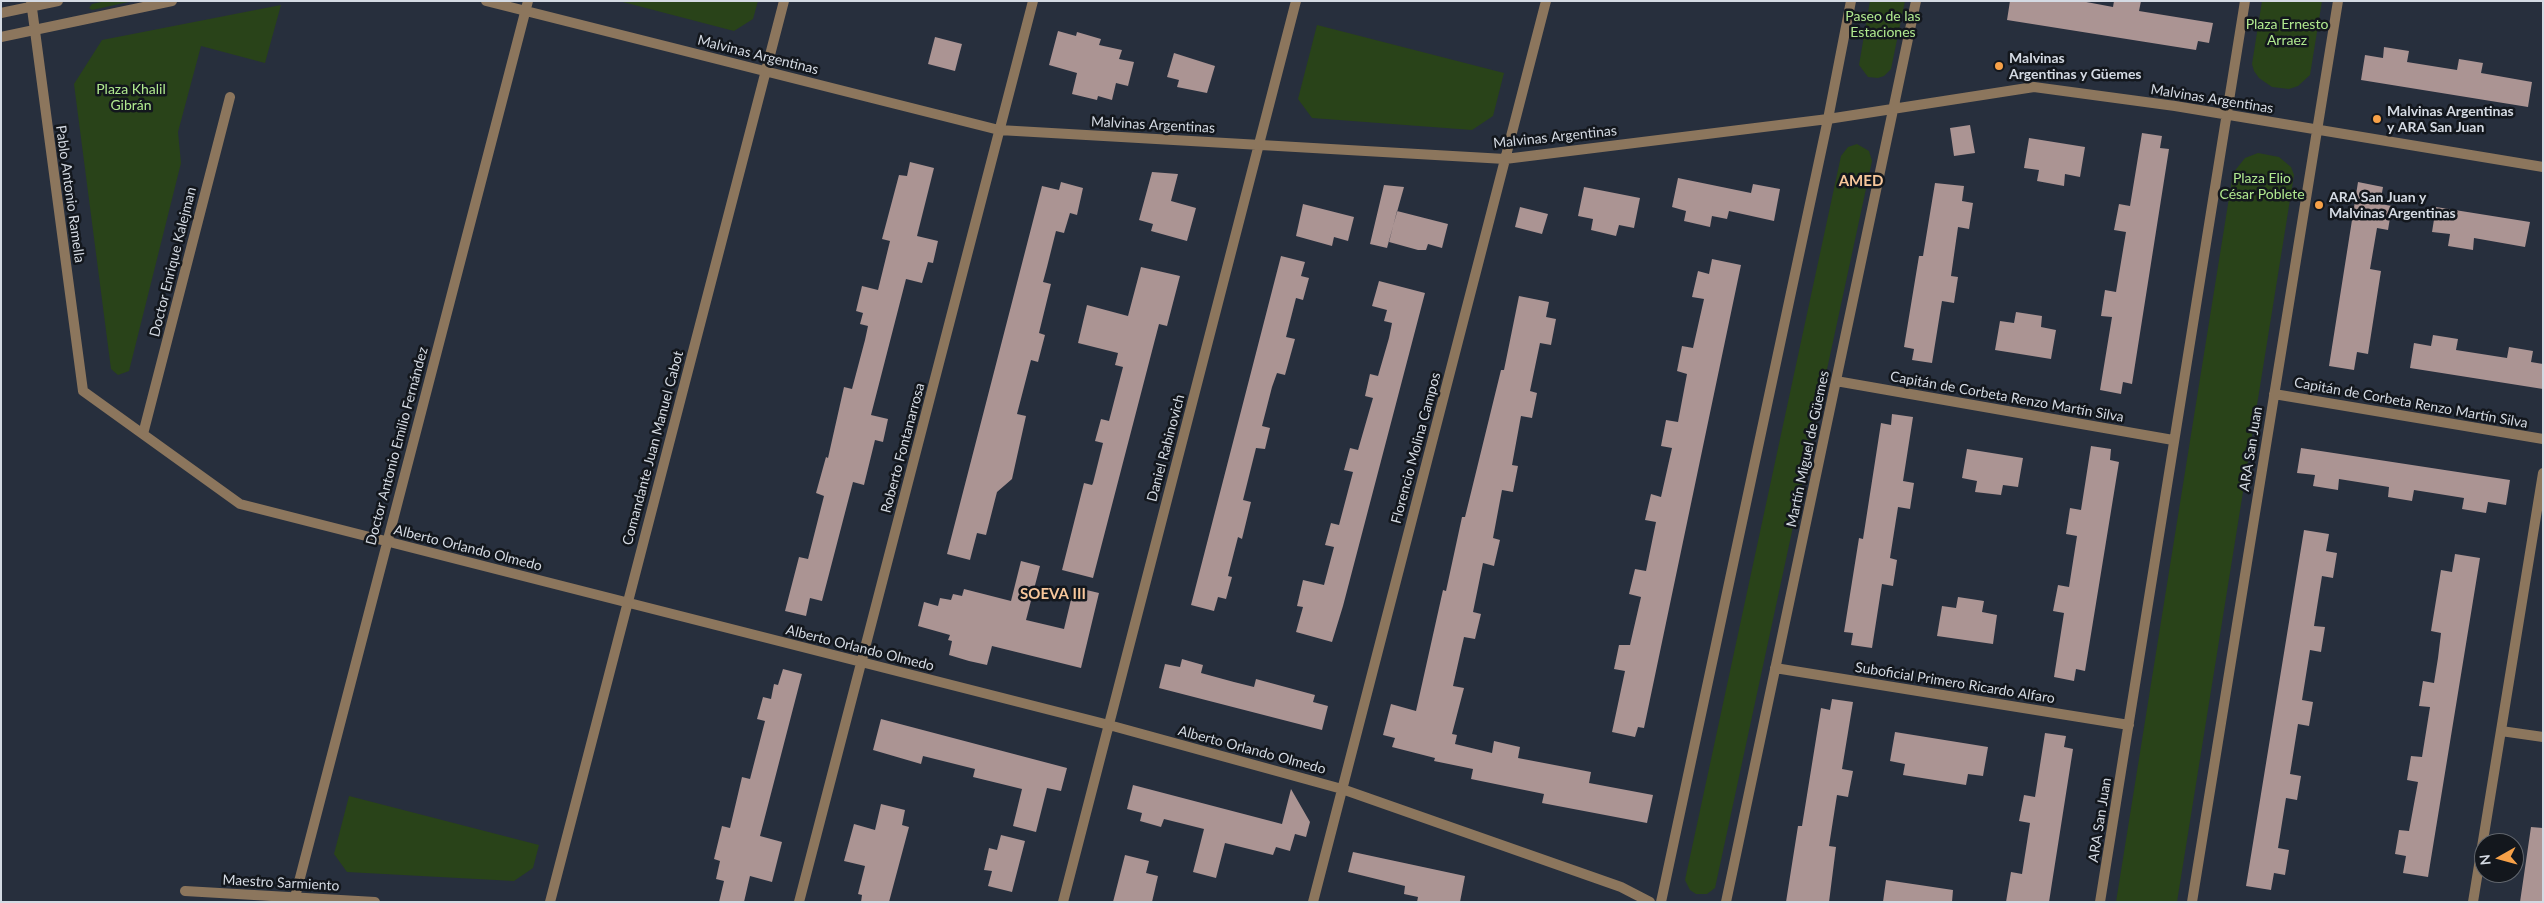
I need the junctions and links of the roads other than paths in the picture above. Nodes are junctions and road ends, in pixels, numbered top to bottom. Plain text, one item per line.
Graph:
1 (58, 1) edge
2 (172, 1) edge
3 (486, 1) edge
4 (784, 1) edge
5 (1033, 1) edge
6 (1296, 1) edge
7 (1546, 1) edge
8 (1851, 1) edge
9 (1916, 1) edge
10 (2245, 1) edge
11 (2338, 1) edge
12 (31, 4) edge
13 (527, 6) edge
14 (1, 13) edge
15 (34, 30) junction
16 (1, 37) edge
17 (766, 71) junction
18 (230, 97) dead end
19 (1894, 108) junction
20 (2227, 114) junction
21 (1828, 119) junction
22 (2318, 129) junction
23 (999, 130) junction
24 (1259, 146) junction
25 (1505, 159) junction
26 (2543, 167) edge
27 (1836, 381) junction
28 (83, 391) joint
29 (2274, 394) junction
30 (143, 434) junction
31 (2543, 439) edge
32 (2173, 440) junction
33 (2543, 473) edge
34 (387, 541) junction
35 (627, 603) junction
36 (861, 662) junction
37 (1775, 668) junction
38 (2129, 725) junction
39 (1109, 726) junction
40 (2501, 731) junction
41 (2543, 737) edge
42 (1342, 789) junction
43 (185, 891) dead end
44 (295, 897) junction
45 (375, 902) edge
46 (550, 902) edge
47 (799, 902) edge
48 (1063, 902) edge
49 (1313, 902) edge
50 (1650, 902) edge
51 (1661, 902) edge
52 (1726, 902) edge
53 (2100, 902) edge
54 (2192, 902) edge
55 (2473, 902) edge

1 - 12 street
2 - 15 street
3 - 13 street, Malvinas Argentinas
4 - 17 street, Comandante Juan Manuel Cabot
5 - 23 street, Roberto Fontanarrosa
6 - 24 street, Daniel Rabinovich
7 - 25 street, Florencio Molina Campos
8 - 21 street
9 - 19 street, Martín Miguel de Güemes
10 - 20 street, ARA San Juan
11 - 22 street, ARA San Juan
12 - 14 street
12 - 15 street, Pablo Antonio Ramella
13 - 17 street, Malvinas Argentinas
13 - 34 street, Doctor Antonio Emilio Fernández
15 - 16 street
15 - 28 street, Pablo Antonio Ramella
17 - 23 street, Malvinas Argentinas
17 - 35 street, Comandante Juan Manuel Cabot
18 - 30 street, Doctor Enrique Kalejman
19 - 20 street, Malvinas Argentinas
19 - 21 street, Malvinas Argentinas
19 - 27 street, Martín Miguel de Güemes
20 - 22 street, Malvinas Argentinas
20 - 32 street, ARA San Juan
21 - 25 street, Malvinas Argentinas
21 - 51 street
22 - 26 street, Malvinas Argentinas
22 - 29 street, ARA San Juan
23 - 24 street, Malvinas Argentinas
23 - 36 street, Roberto Fontanarrosa
24 - 25 street, Malvinas Argentinas
24 - 39 street, Daniel Rabinovich
25 - 42 street, Florencio Molina Campos
27 - 32 street, Capitán de Corbeta Renzo Martín Silva
27 - 37 street, Martín Miguel de Güemes
28 - 30 street, Alberto Orlando Olmedo
29 - 31 street, Capitán de Corbeta Renzo Martín Silva
29 - 54 street, ARA San Juan
30 - 34 street, Alberto Orlando Olmedo
32 - 38 street, ARA San Juan
33 - 40 street
34 - 35 street, Alberto Orlando Olmedo
34 - 44 street, Doctor Antonio Emilio Fernández
35 - 36 street, Alberto Orlando Olmedo
35 - 46 street, Comandante Juan Manuel Cabot
36 - 39 street, Alberto Orlando Olmedo
36 - 47 street, Roberto Fontanarrosa
37 - 38 street, Suboficial Primero Ricardo Alfaro
37 - 52 street, Martín Miguel de Güemes
38 - 53 street, ARA San Juan
39 - 42 street, Alberto Orlando Olmedo
39 - 48 street, Daniel Rabinovich
40 - 41 street
40 - 55 street
42 - 49 street, Florencio Molina Campos
42 - 50 street, Alberto Orlando Olmedo
43 - 44 street, Maestro Sarmiento
44 - 45 street, Maestro Sarmiento

